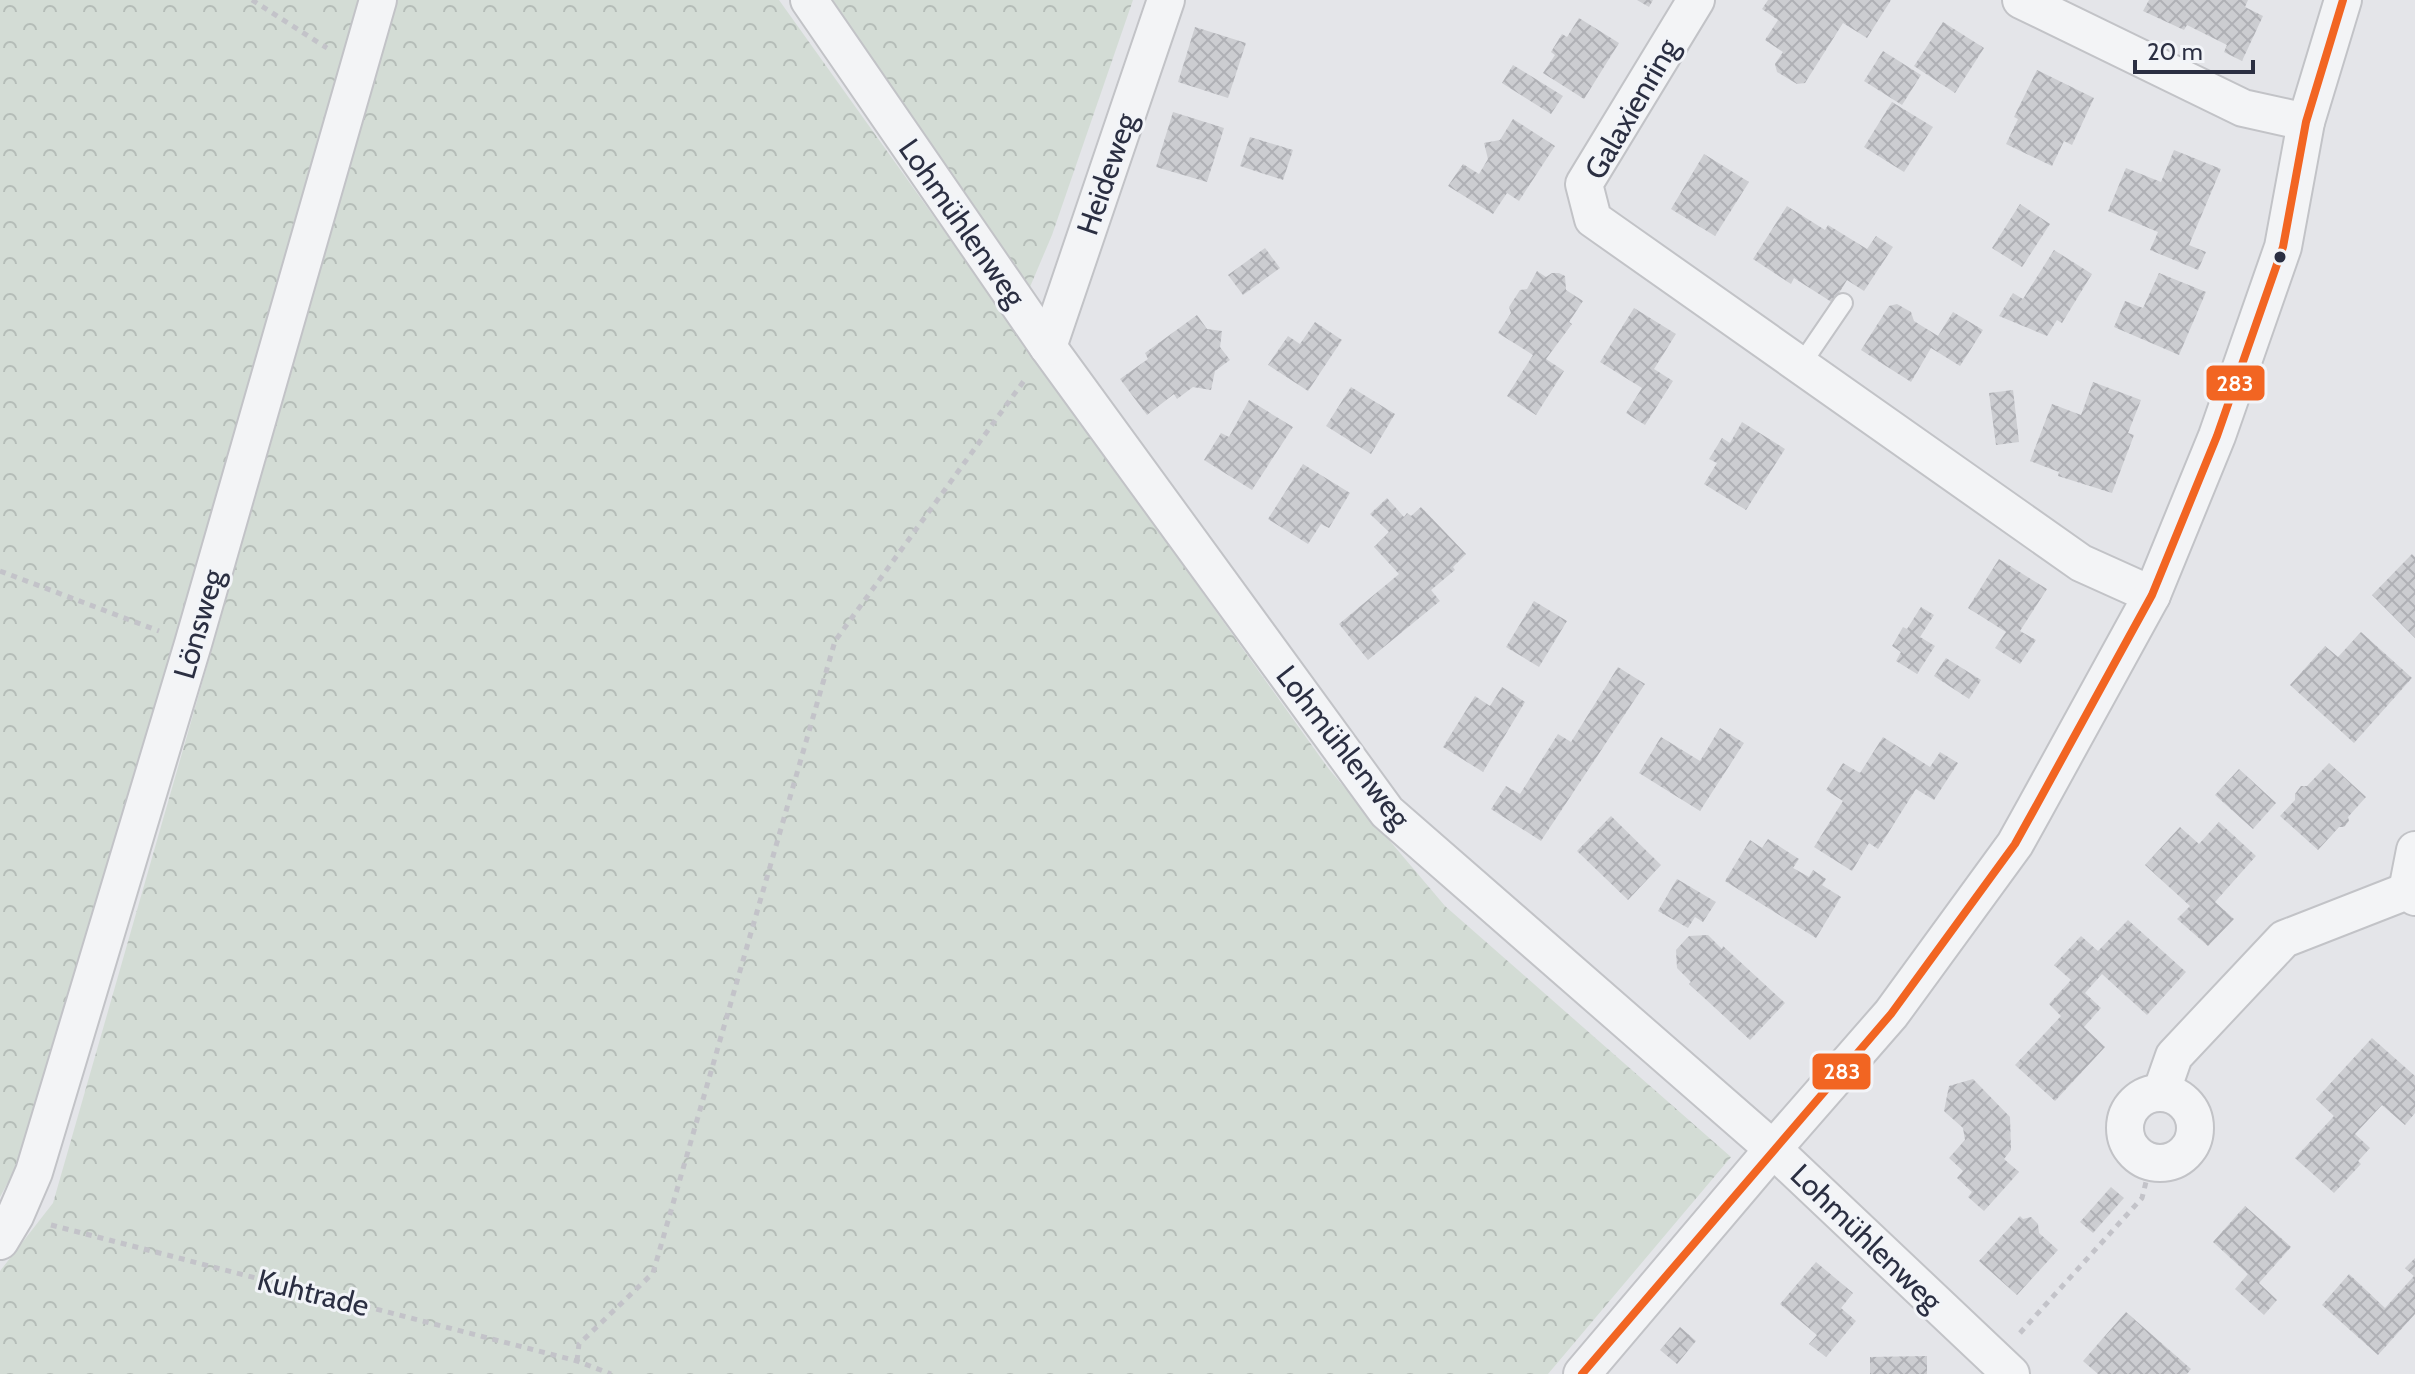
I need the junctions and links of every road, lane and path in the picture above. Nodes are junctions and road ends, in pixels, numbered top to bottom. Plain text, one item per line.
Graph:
1 (252, 0) edge
2 (378, 0) edge
3 (809, 0) edge
4 (1166, 0) edge
5 (1696, 0) edge
6 (2021, 0) edge
7 (2343, 0) edge
8 (359, 67) junction
9 (2306, 122) junction
10 (1843, 303) dead end
11 (1048, 347) junction
12 (1800, 366) junction
13 (0, 571) edge
14 (2152, 595) junction
15 (193, 644) junction
16 (2415, 850) edge
17 (2411, 894) edge
18 (2161, 1093) junction
19 (1773, 1149) junction
20 (2151, 1162) junction
21 (7, 1229) edge
22 (577, 1361) junction
23 (2003, 1367) edge
24 (611, 1374) edge
25 (1582, 1374) edge

1 - 8 path
2 - 8 street, Lönsweg
3 - 11 street, Lohmühlenweg
4 - 11 street, Heideweg
5 - 12 street, Galaxienring
6 - 9 street
7 - 9 street
8 - 15 street, Lönsweg
9 - 14 street
10 - 12 lane
11 - 19 street, Lohmühlenweg
11 - 22 path
12 - 14 street, Galaxienring
13 - 15 path
14 - 19 street
15 - 21 street, Lönsweg
16 - 17 street
17 - 18 street
18 - 20 street
18 - 20 street
19 - 23 street, Lohmühlenweg
19 - 25 street
20 - 23 path
21 - 22 path, Kuhtrade
22 - 24 path, Kuhtrade

